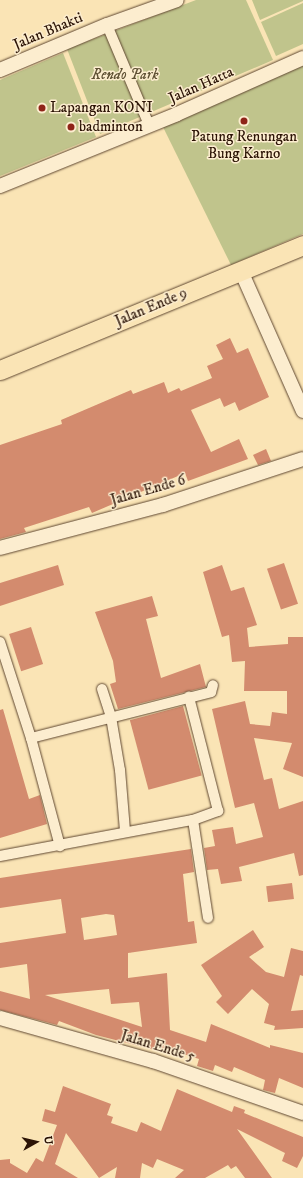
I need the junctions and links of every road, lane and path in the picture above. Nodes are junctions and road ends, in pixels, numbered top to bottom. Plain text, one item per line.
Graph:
1 (177, 0) edge
2 (107, 25) junction
3 (303, 58) edge
4 (0, 70) edge
5 (149, 125) junction
6 (0, 186) edge
7 (303, 245) edge
8 (240, 271) junction
9 (0, 370) edge
10 (303, 411) edge
11 (303, 459) edge
12 (0, 548) edge
13 (0, 642) edge
14 (213, 685) dead end
15 (102, 689) dead end
16 (189, 697) junction
17 (111, 717) junction
18 (31, 738) junction
19 (193, 820) junction
20 (125, 831) junction
21 (60, 846) junction
22 (0, 856) edge
23 (208, 918) dead end
24 (0, 1018) edge
25 (303, 1113) edge

1 - 2 street, Jalan Bhakti
2 - 4 street, Jalan Bhakti
2 - 5 street
3 - 5 street, Jalan Hatta
5 - 6 street, Jalan Hatta
7 - 8 highway, Jalan Ende 9
8 - 9 highway, Jalan Ende 9
8 - 10 street
11 - 12 street, Jalan Ende 6
13 - 18 street
14 - 16 street
15 - 17 street
16 - 17 street
16 - 19 street
17 - 18 street
17 - 20 street
18 - 21 street
19 - 20 street
19 - 23 street
20 - 21 street
21 - 22 street
24 - 25 street, Jalan Ende 5

